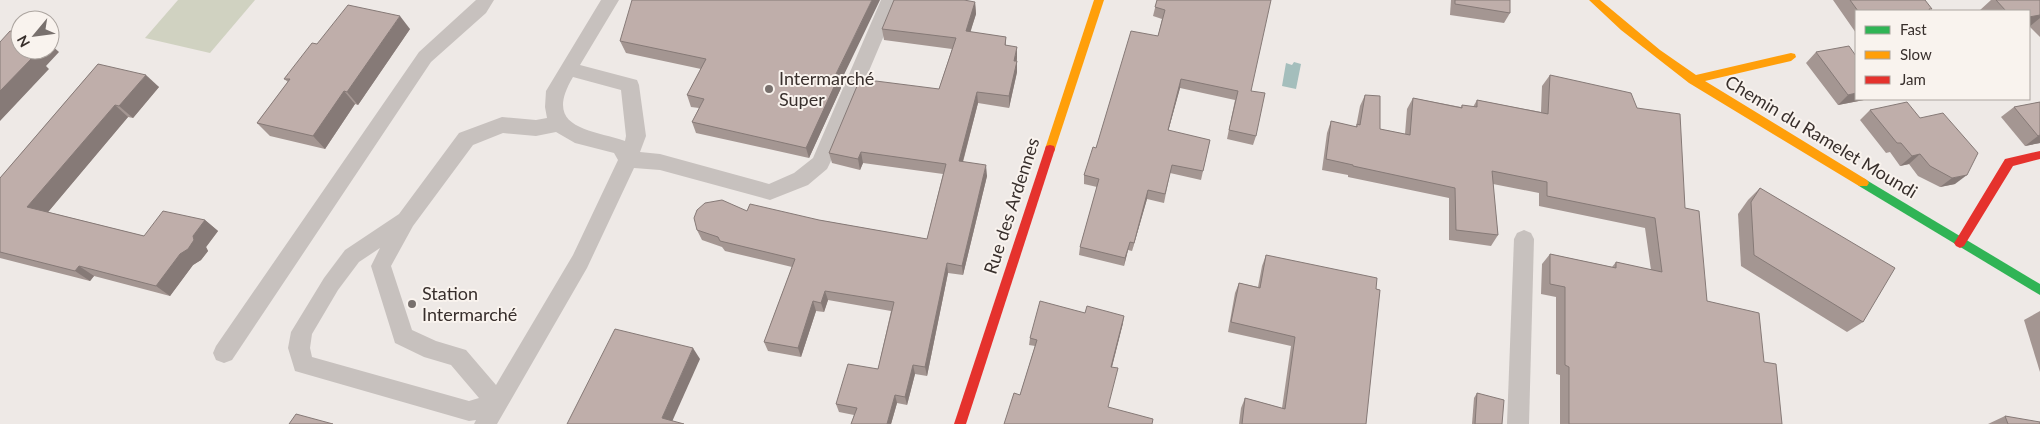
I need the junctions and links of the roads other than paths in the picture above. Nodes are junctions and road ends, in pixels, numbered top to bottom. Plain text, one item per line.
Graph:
1 (485, 0) edge
2 (610, 0) edge
3 (890, 0) edge
4 (1099, 0) edge
5 (1594, 0) edge
6 (1791, 58) dead end
7 (568, 69) junction
8 (1693, 80) junction
9 (558, 124) junction
10 (2040, 155) edge
11 (628, 159) junction
12 (406, 220) junction
13 (1524, 238) dead end
14 (1960, 243) junction
15 (2040, 290) edge
16 (224, 353) dead end
17 (497, 403) junction
18 (485, 424) edge
19 (960, 424) edge
20 (1518, 424) edge

1 - 16 lane
2 - 7 lane
3 - 11 lane
4 - 19 street, Rue des Ardennes
5 - 8 street, Chemin du Ramelet Moundi
6 - 8 street
7 - 9 lane
7 - 11 lane
8 - 14 street, Chemin du Ramelet Moundi
9 - 11 lane
9 - 12 lane
10 - 14 street
11 - 17 lane
12 - 17 lane
12 - 17 lane
13 - 20 lane
14 - 15 street, Chemin du Ramelet Moundi
17 - 18 lane

